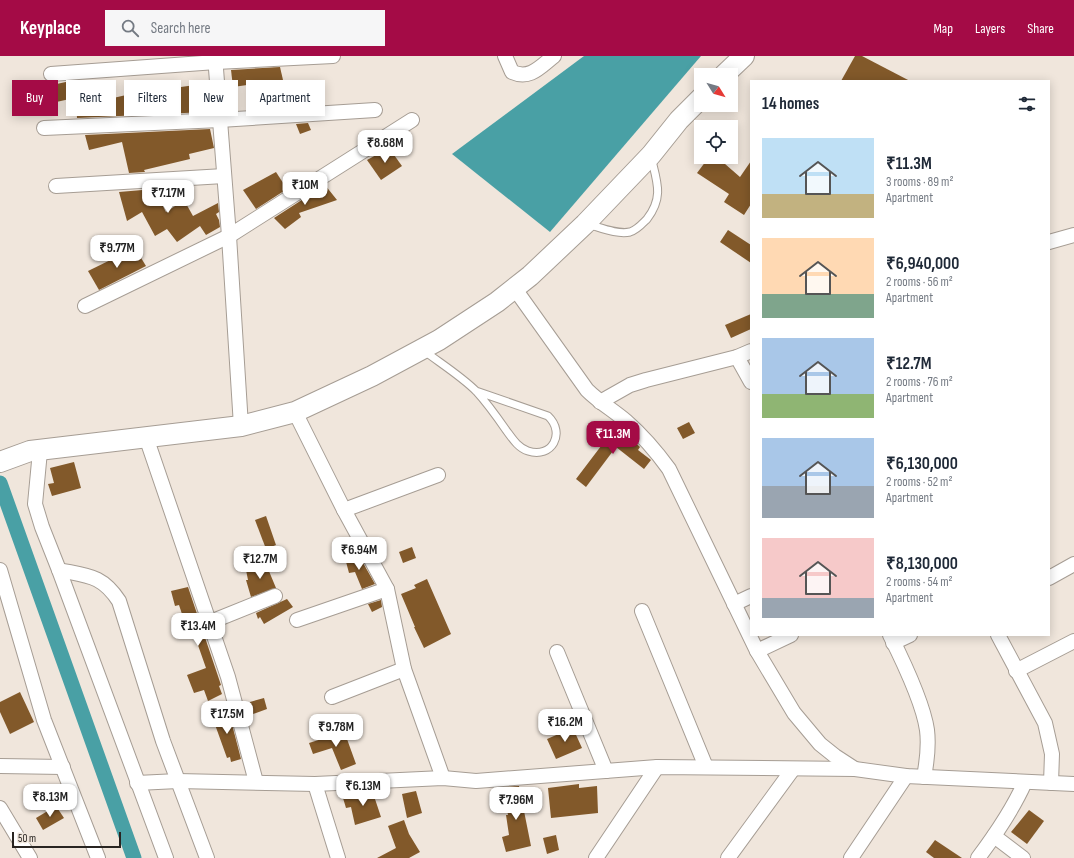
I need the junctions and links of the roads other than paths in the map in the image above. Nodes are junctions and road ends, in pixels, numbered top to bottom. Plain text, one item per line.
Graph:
1 (333, 56) edge
2 (505, 56) edge
3 (554, 56) edge
4 (744, 56) edge
5 (216, 59) edge
6 (731, 68) edge
7 (51, 74) dead end
8 (694, 105) edge
9 (375, 110) dead end
10 (220, 120) junction
11 (412, 120) dead end
12 (44, 128) dead end
13 (651, 155) junction
14 (224, 176) junction
15 (56, 186) dead end
16 (585, 224) junction
17 (1074, 235) edge
18 (230, 236) junction
19 (1050, 242) edge
20 (515, 289) junction
21 (85, 306) dead end
22 (422, 349) junction
23 (750, 352) edge
24 (737, 357) junction
25 (750, 380) edge
26 (476, 391) junction
27 (600, 402) junction
28 (295, 412) junction
29 (241, 426) junction
30 (146, 437) junction
31 (35, 451) junction
32 (0, 462) edge
33 (438, 476) dead end
34 (344, 510) junction
35 (1074, 564) edge
36 (59, 570) junction
37 (0, 571) edge
38 (1050, 577) edge
39 (387, 588) junction
40 (275, 596) dead end
41 (750, 596) edge
42 (734, 604) junction
43 (642, 611) dead end
44 (297, 620) dead end
45 (208, 623) junction
46 (789, 636) edge
47 (906, 636) edge
48 (998, 636) edge
49 (892, 639) edge
50 (1074, 641) edge
51 (557, 652) dead end
52 (757, 652) junction
53 (404, 669) junction
54 (1016, 671) junction
55 (332, 697) dead end
56 (0, 766) edge
57 (63, 767) junction
58 (657, 767) junction
59 (706, 767) junction
60 (793, 769) junction
61 (855, 769) junction
62 (606, 771) junction
63 (906, 776) junction
64 (924, 777) junction
65 (443, 778) junction
66 (178, 781) junction
67 (256, 782) junction
68 (1025, 782) junction
69 (138, 783) junction
70 (1051, 783) junction
71 (315, 784) junction
72 (1074, 784) edge
73 (0, 808) edge
74 (994, 836) junction
75 (30, 858) edge
76 (98, 858) edge
77 (166, 858) edge
78 (207, 858) edge
79 (338, 858) edge
80 (596, 858) edge
81 (728, 858) edge
82 (851, 858) edge
83 (978, 858) edge
84 (1023, 858) edge

1 - 5 street
2 - 3 street
4 - 6 main road
5 - 7 street
5 - 10 street
8 - 13 main road
9 - 10 street
10 - 12 street
10 - 14 street
11 - 18 street
13 - 16 main road
13 - 16 lane
14 - 15 street
14 - 18 street
16 - 20 main road
17 - 19 street
18 - 21 street
18 - 29 street
20 - 22 main road
20 - 27 street
22 - 26 lane
22 - 28 main road
23 - 24 street
24 - 25 street
24 - 27 street
26 - 26 lane
27 - 42 street
28 - 29 main road
28 - 34 street
29 - 30 main road
30 - 31 main road
30 - 45 street
31 - 32 main road
31 - 36 street
33 - 34 street
34 - 39 street
35 - 38 street
36 - 66 street
36 - 69 street
37 - 57 street
39 - 44 street
39 - 53 street
40 - 45 street
41 - 42 street
42 - 52 street
43 - 59 street
45 - 67 street
46 - 52 street
47 - 49 street
48 - 54 street
49 - 64 street
50 - 54 street
51 - 62 street
52 - 61 street
53 - 55 street
53 - 65 street
54 - 70 street
56 - 57 street
57 - 76 street
58 - 59 street
58 - 62 street
58 - 80 street
59 - 60 street
60 - 61 street
60 - 81 street
61 - 63 street
62 - 65 street
63 - 64 street
63 - 82 street
64 - 68 street
65 - 71 street
66 - 67 street
66 - 69 street
66 - 78 street
67 - 71 street
68 - 70 street
68 - 74 street
69 - 77 street
70 - 72 street
71 - 79 street
73 - 75 street
74 - 83 street
74 - 84 street

